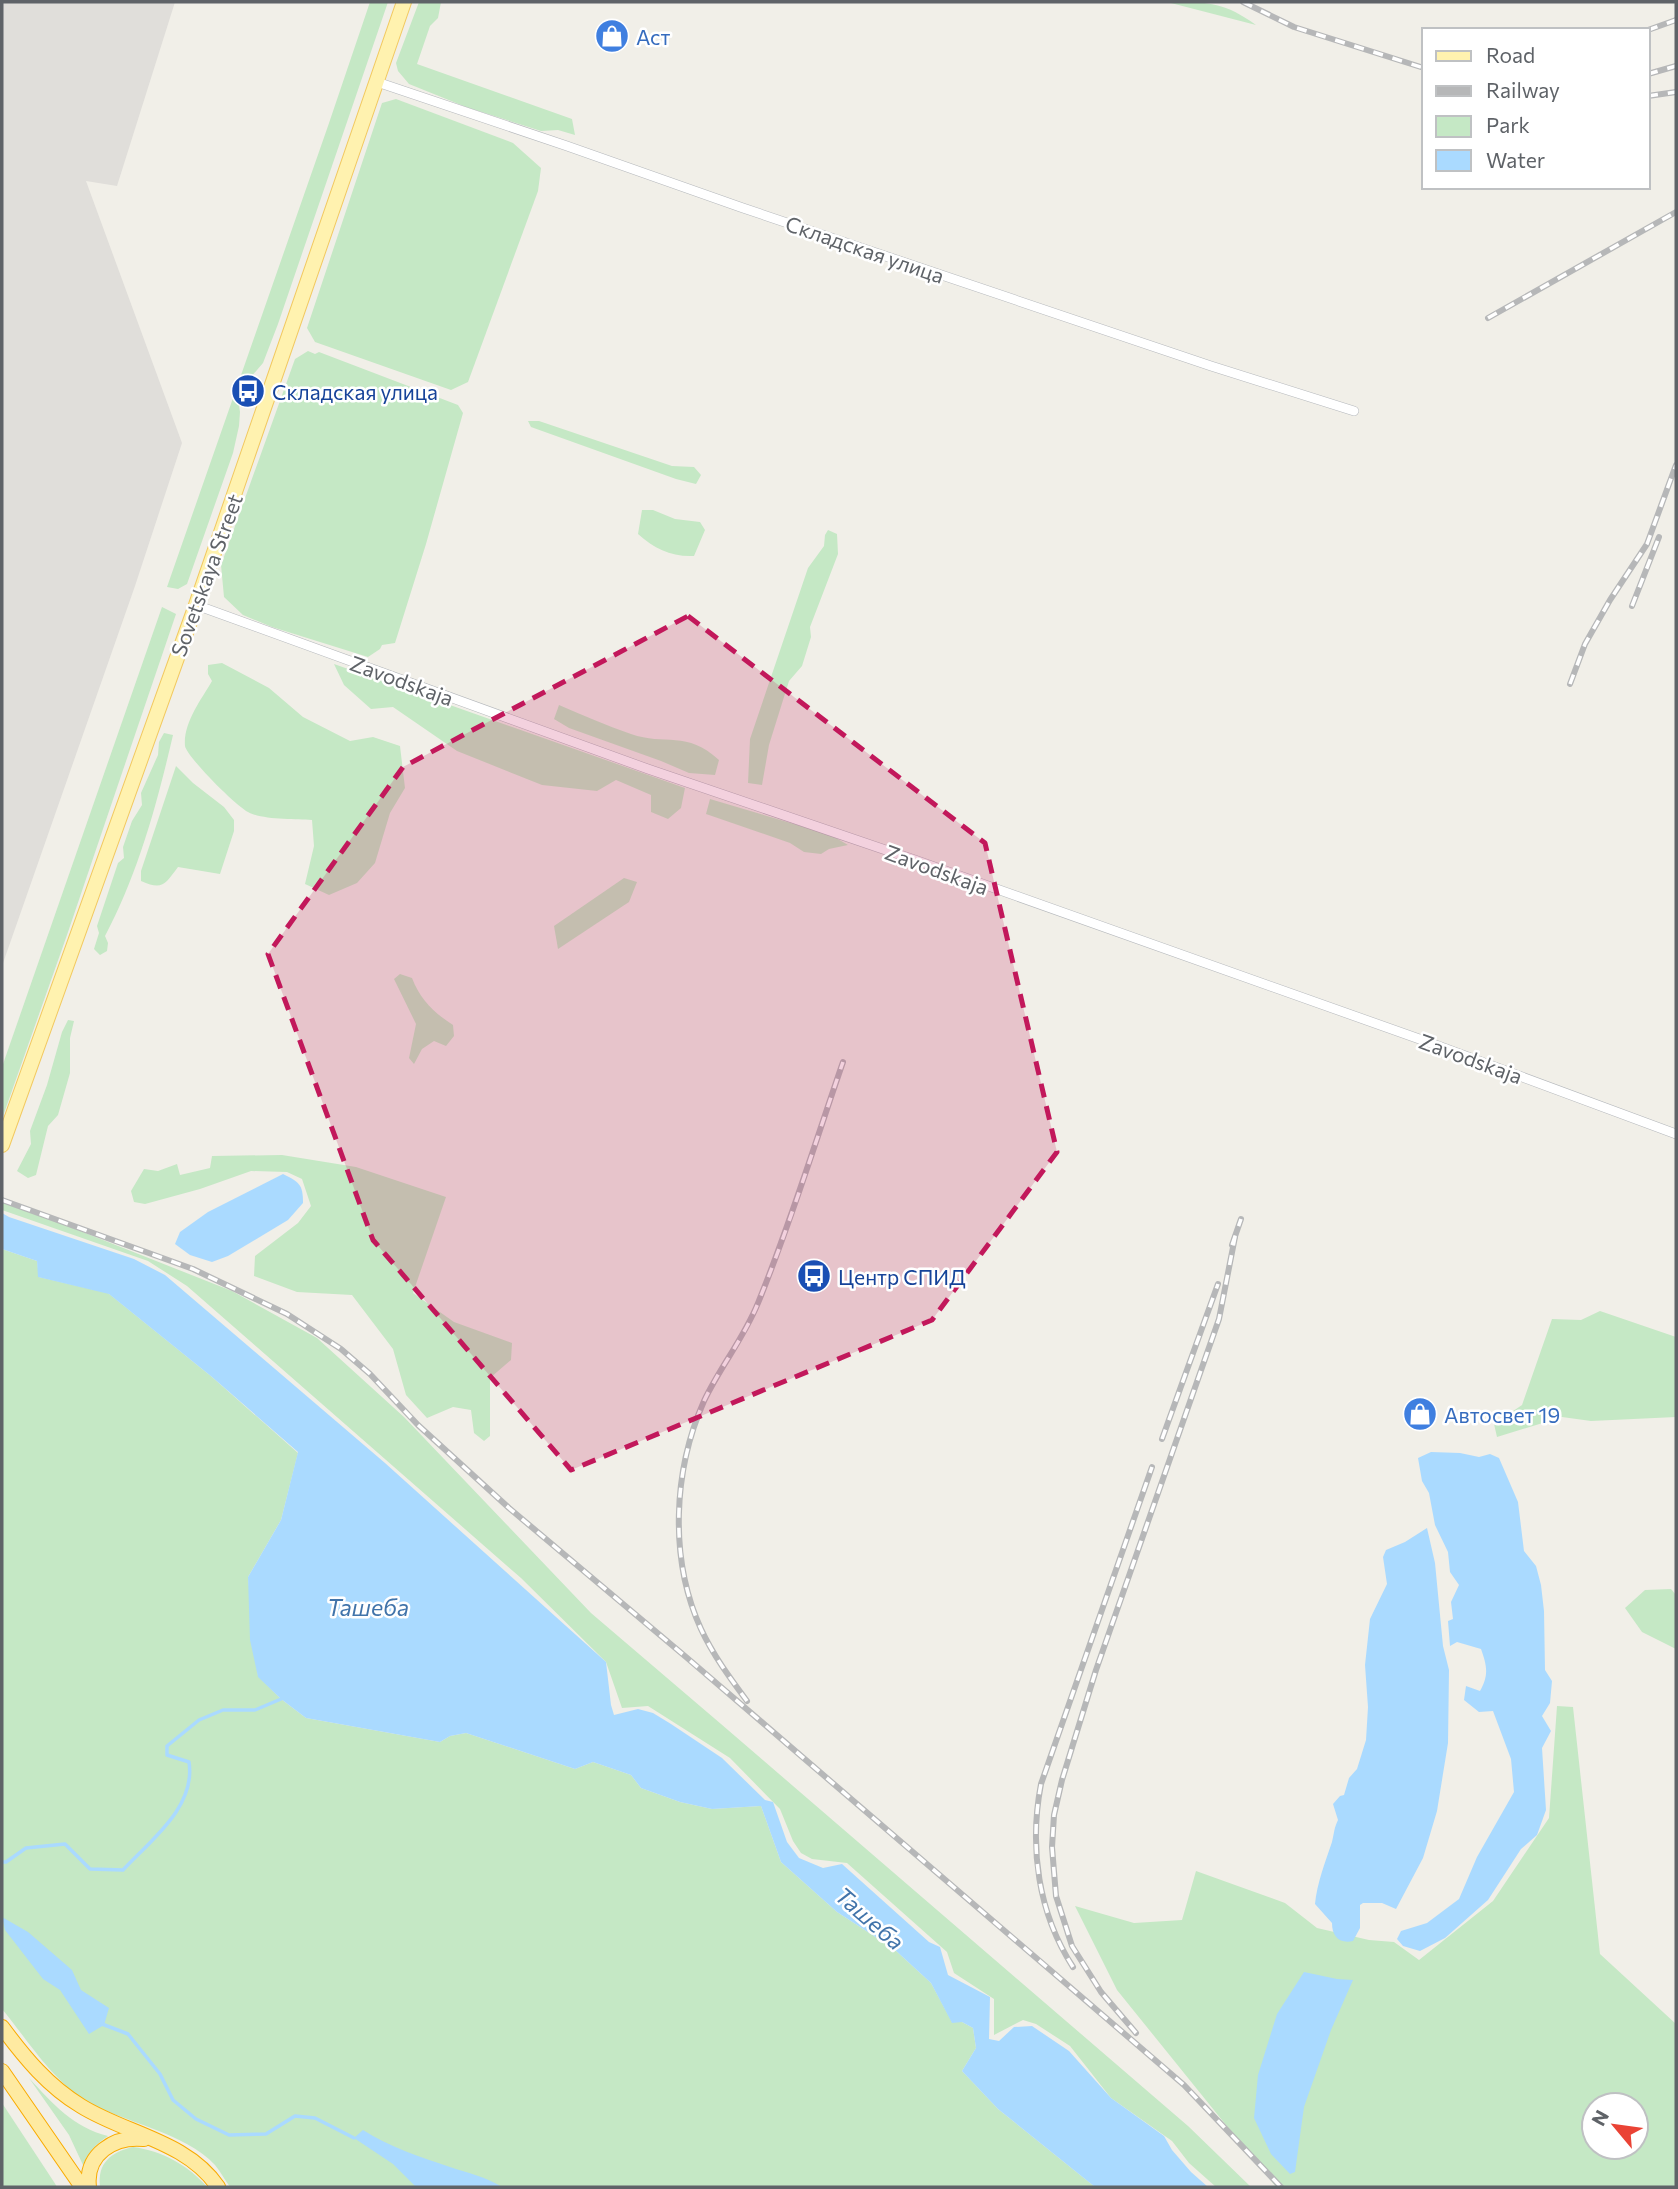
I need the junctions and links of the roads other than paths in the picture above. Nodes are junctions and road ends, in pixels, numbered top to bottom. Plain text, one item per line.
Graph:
1 (404, 2) edge
2 (377, 82) junction
3 (1354, 411) dead end
4 (196, 605) junction
5 (1676, 1134) edge
6 (2, 1145) edge
7 (2, 2027) edge
8 (2, 2071) edge
9 (156, 2140) junction
10 (82, 2187) edge
11 (89, 2187) edge
12 (218, 2187) edge

1 - 2 main road, Sovetskaya Street
2 - 3 street, Складская улица
2 - 4 main road, Sovetskaya Street
4 - 5 street, Zavodskaja
4 - 6 main road, Sovetskaya Street
7 - 9 highway
8 - 10 highway
9 - 11 highway
9 - 12 highway

